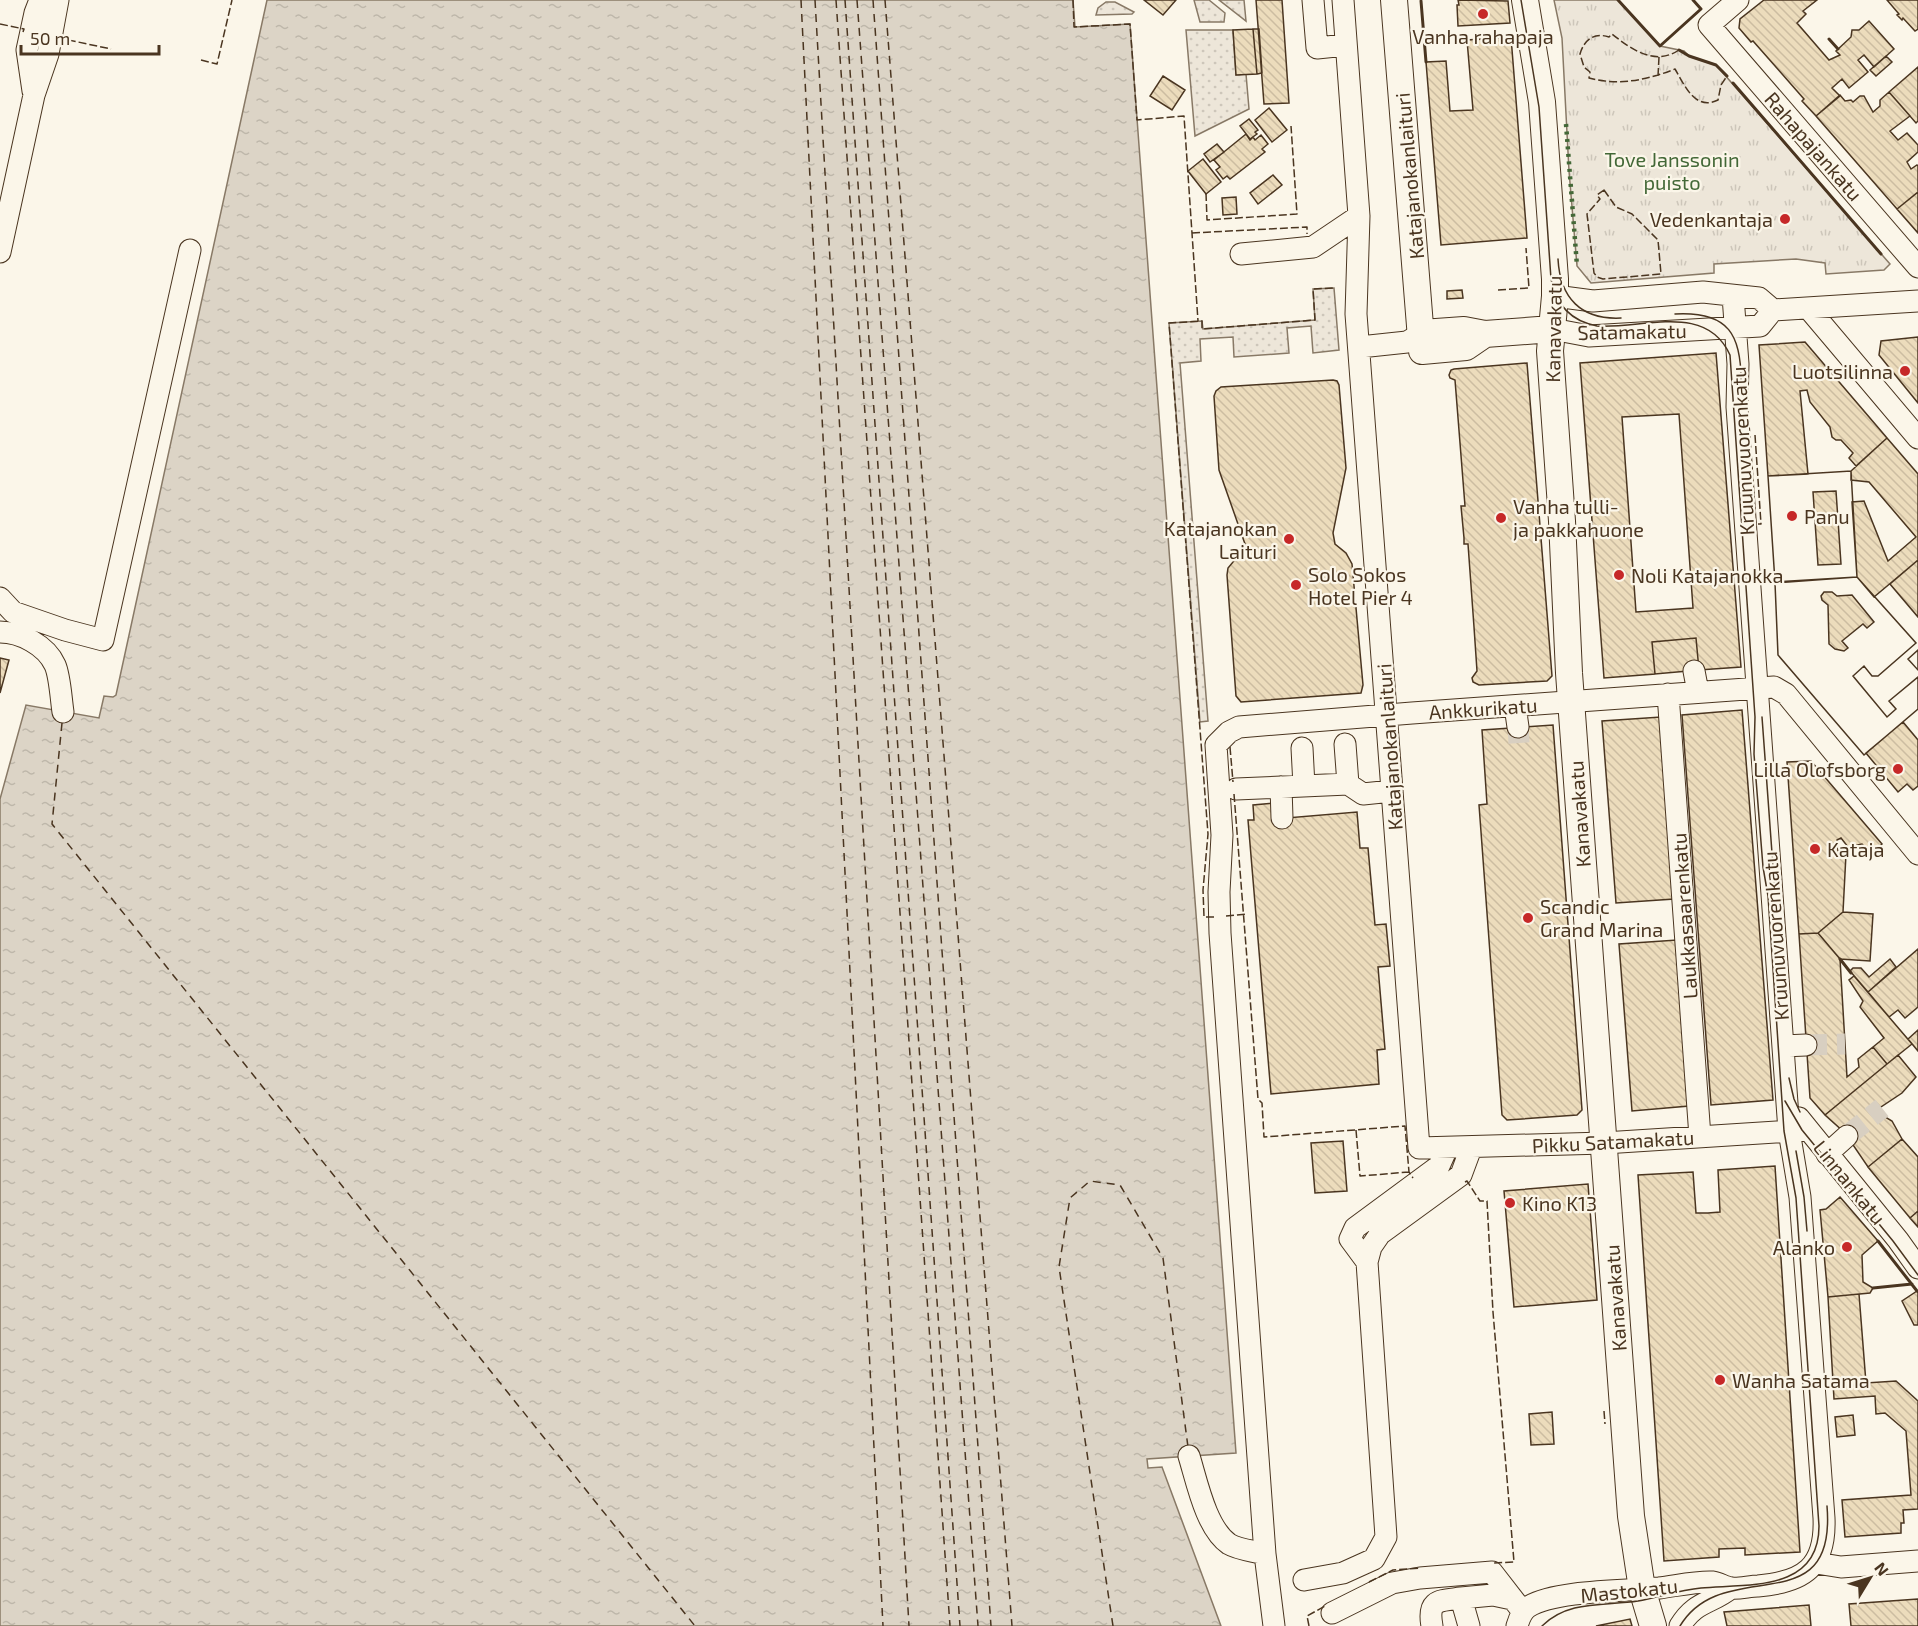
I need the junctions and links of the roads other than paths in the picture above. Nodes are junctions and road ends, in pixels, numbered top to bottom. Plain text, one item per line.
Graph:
1 (40, 0) edge
2 (58, 0) edge
3 (1313, 0) edge
4 (1343, 0) edge
5 (1394, 0) edge
6 (1525, 0) edge
7 (1738, 0) edge
8 (1346, 45) junction
9 (34, 95) junction
10 (1359, 216) junction
11 (190, 250) dead end
12 (0, 252) edge
13 (1241, 254) dead end
14 (1918, 267) edge
15 (1555, 296) junction
16 (1733, 296) junction
17 (1918, 301) edge
18 (1809, 309) junction
19 (1773, 310) junction
20 (1735, 328) junction
21 (1552, 329) junction
22 (1417, 342) junction
23 (1360, 347) junction
24 (1918, 438) edge
25 (0, 598) edge
26 (0, 632) edge
27 (1694, 671) dead end
28 (1757, 687) junction
29 (1698, 692) junction
30 (1668, 694) junction
31 (1571, 701) junction
32 (1515, 706) junction
33 (63, 712) dead end
34 (1386, 715) junction
35 (1518, 728) tunnel mouth
36 (1345, 744) dead end
37 (1302, 748) dead end
38 (1348, 784) junction
39 (1305, 786) junction
40 (1281, 787) junction
41 (1236, 789) dead end
42 (1392, 791) junction
43 (1282, 818) dead end
44 (1916, 846) edge
45 (1806, 1045) tunnel mouth
46 (1783, 1046) junction
47 (1798, 1130) junction
48 (1847, 1136) tunnel mouth
49 (1700, 1137) junction
50 (1604, 1143) junction
51 (1419, 1148) joint
52 (1447, 1148) junction
53 (1472, 1148) junction
54 (1827, 1154) junction
55 (1367, 1262) junction
56 (1918, 1268) edge
57 (1189, 1456) dead end
58 (1265, 1554) junction
59 (1918, 1561) edge
60 (1812, 1567) junction
61 (1305, 1580) dead end
62 (1731, 1588) junction
63 (1642, 1589) junction
64 (1461, 1598) junction
65 (1520, 1611) edge
66 (1332, 1612) dead end
67 (1274, 1626) edge
68 (1432, 1626) edge
69 (1469, 1626) edge
70 (1653, 1626) edge
71 (1680, 1626) edge

1 - 9 street
2 - 9 street
3 - 8 street
4 - 8 street, Katajanokanlaituri
5 - 22 main road, Katajanokanlaituri
6 - 15 main road, Kanavakatu
7 - 14 street, Rahapajankatu
8 - 10 street, Katajanokanlaituri
9 - 12 street
10 - 13 street
10 - 23 street, Katajanokanlaituri
11 - 25 street
15 - 16 street, Satamakatu
15 - 21 main road, Kanavakatu
16 - 19 street, Satamakatu
16 - 20 street, Kruunuvuorenkatu
17 - 18 street, Satamakatu
18 - 19 street, Satamakatu
18 - 24 street
19 - 20 street, Satamakatu
20 - 21 street, Satamakatu
20 - 28 street, Kruunuvuorenkatu
21 - 22 main road, Satamakatu
21 - 31 main road, Kanavakatu
22 - 23 street
23 - 34 street, Katajanokanlaituri
26 - 33 street
27 - 29 street
28 - 29 street, Ankkurikatu
28 - 44 street
28 - 46 street, Kruunuvuorenkatu
29 - 30 street, Ankkurikatu
30 - 31 street, Ankkurikatu
30 - 49 street, Laukkasaarenkatu
31 - 32 street, Ankkurikatu
31 - 50 main road, Kanavakatu
32 - 34 street, Ankkurikatu
32 - 35 street
34 - 42 street, Katajanokanlaituri
34 - 58 street, Ankkurikatu
36 - 38 street
37 - 39 street
38 - 39 street
38 - 42 street
39 - 40 street
40 - 41 street
40 - 43 street
42 - 51 street, Katajanokanlaituri
45 - 46 street
46 - 47 street, Kruunuvuorenkatu
47 - 49 street, Pikku Satamakatu
47 - 54 street, Linnankatu
47 - 60 street, Kruunuvuorenkatu
48 - 54 street
49 - 50 street, Pikku Satamakatu
50 - 53 street, Pikku Satamakatu
50 - 63 main road, Kanavakatu
51 - 52 street, Pikku Satamakatu
52 - 53 street, Pikku Satamakatu
52 - 55 street
53 - 55 street
54 - 56 street, Linnankatu
55 - 61 street
57 - 58 street
58 - 67 street
59 - 60 street
60 - 62 street, Mastokatu
62 - 63 street, Mastokatu
62 - 71 street, Mastokatu
63 - 65 street, Mastokatu
63 - 70 main road, Kanavakatu
64 - 65 street
64 - 68 street
64 - 69 street
65 - 66 street

